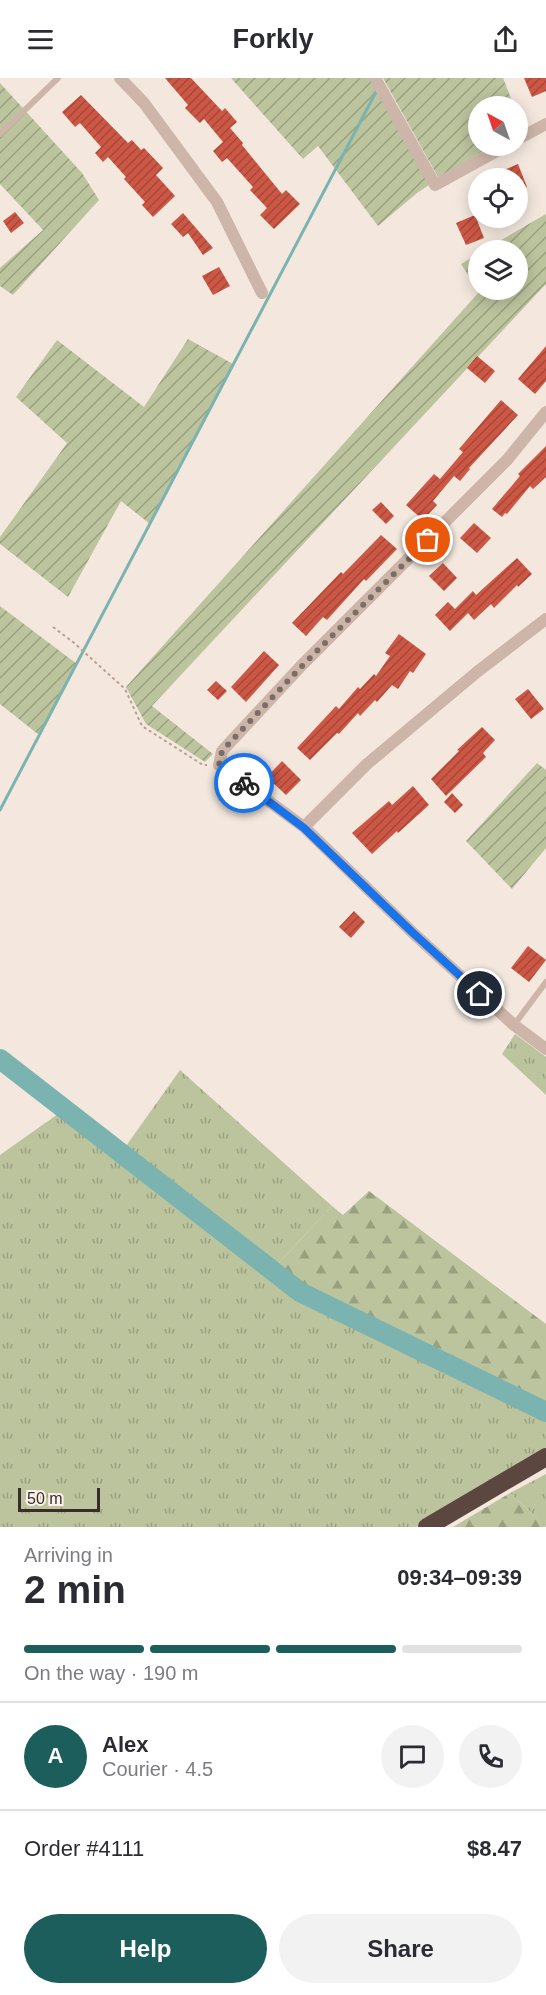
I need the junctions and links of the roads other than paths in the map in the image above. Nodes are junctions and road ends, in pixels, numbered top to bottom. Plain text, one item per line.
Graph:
1 (58, 78) edge
2 (120, 78) edge
3 (378, 83) edge
4 (546, 124) edge
5 (0, 134) edge
6 (528, 134) edge
7 (487, 156) edge
8 (262, 292) dead end
9 (546, 412) edge
10 (546, 619) edge
11 (304, 828) junction
12 (546, 982) edge
13 (514, 1025) junction
14 (546, 1049) edge
15 (546, 1457) edge
16 (427, 1527) edge

1 - 5 lane
2 - 8 street
3 - 7 street
4 - 6 street
9 - 11 street
10 - 11 street
11 - 13 street
12 - 13 lane
13 - 14 street
15 - 16 highway

